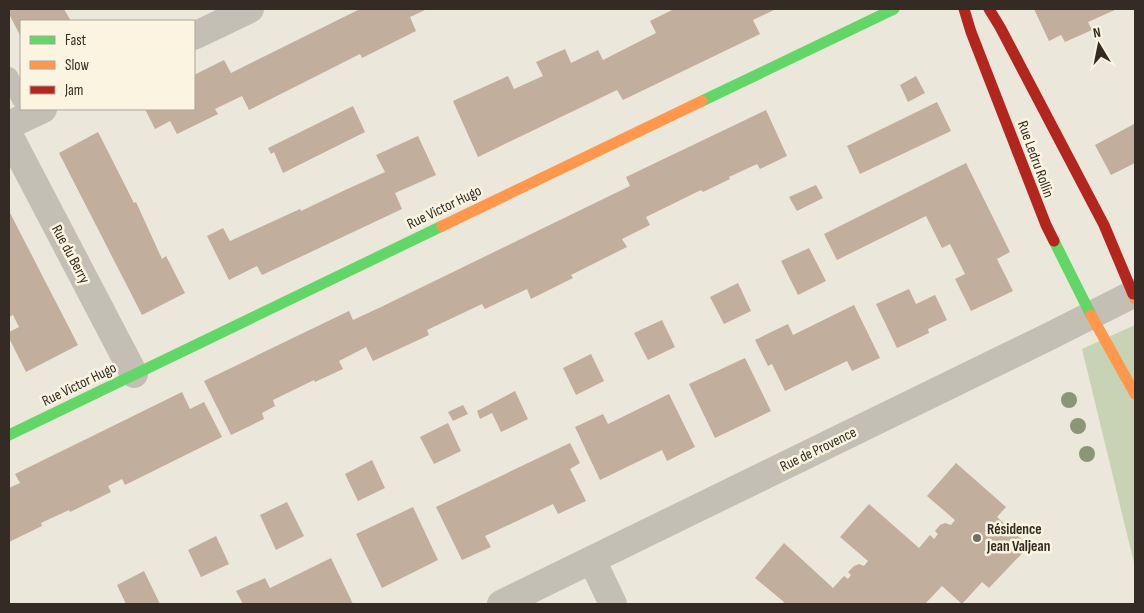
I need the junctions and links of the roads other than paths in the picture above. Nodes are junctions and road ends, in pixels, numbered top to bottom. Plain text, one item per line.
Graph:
1 (250, 9) edge
2 (894, 9) edge
3 (964, 9) edge
4 (989, 9) edge
5 (195, 36) edge
6 (9, 76) edge
7 (20, 99) edge
8 (9, 135) edge
9 (1134, 295) edge
10 (1091, 315) junction
11 (134, 374) junction
12 (1135, 394) edge
13 (9, 435) edge
14 (592, 560) junction
15 (500, 604) edge
16 (613, 604) edge

1 - 5 street
2 - 11 main road, Rue Victor Hugo
3 - 10 main road, Rue Ledru Rollin
4 - 9 main road, Rue Ledru Rollin
6 - 7 lane
8 - 11 street, Rue du Berry
9 - 10 street, Rue de Provence
10 - 12 main road, Rue Ledru Rollin
10 - 14 street, Rue de Provence
11 - 13 main road, Rue Victor Hugo
14 - 15 street, Rue de Provence
14 - 16 street

